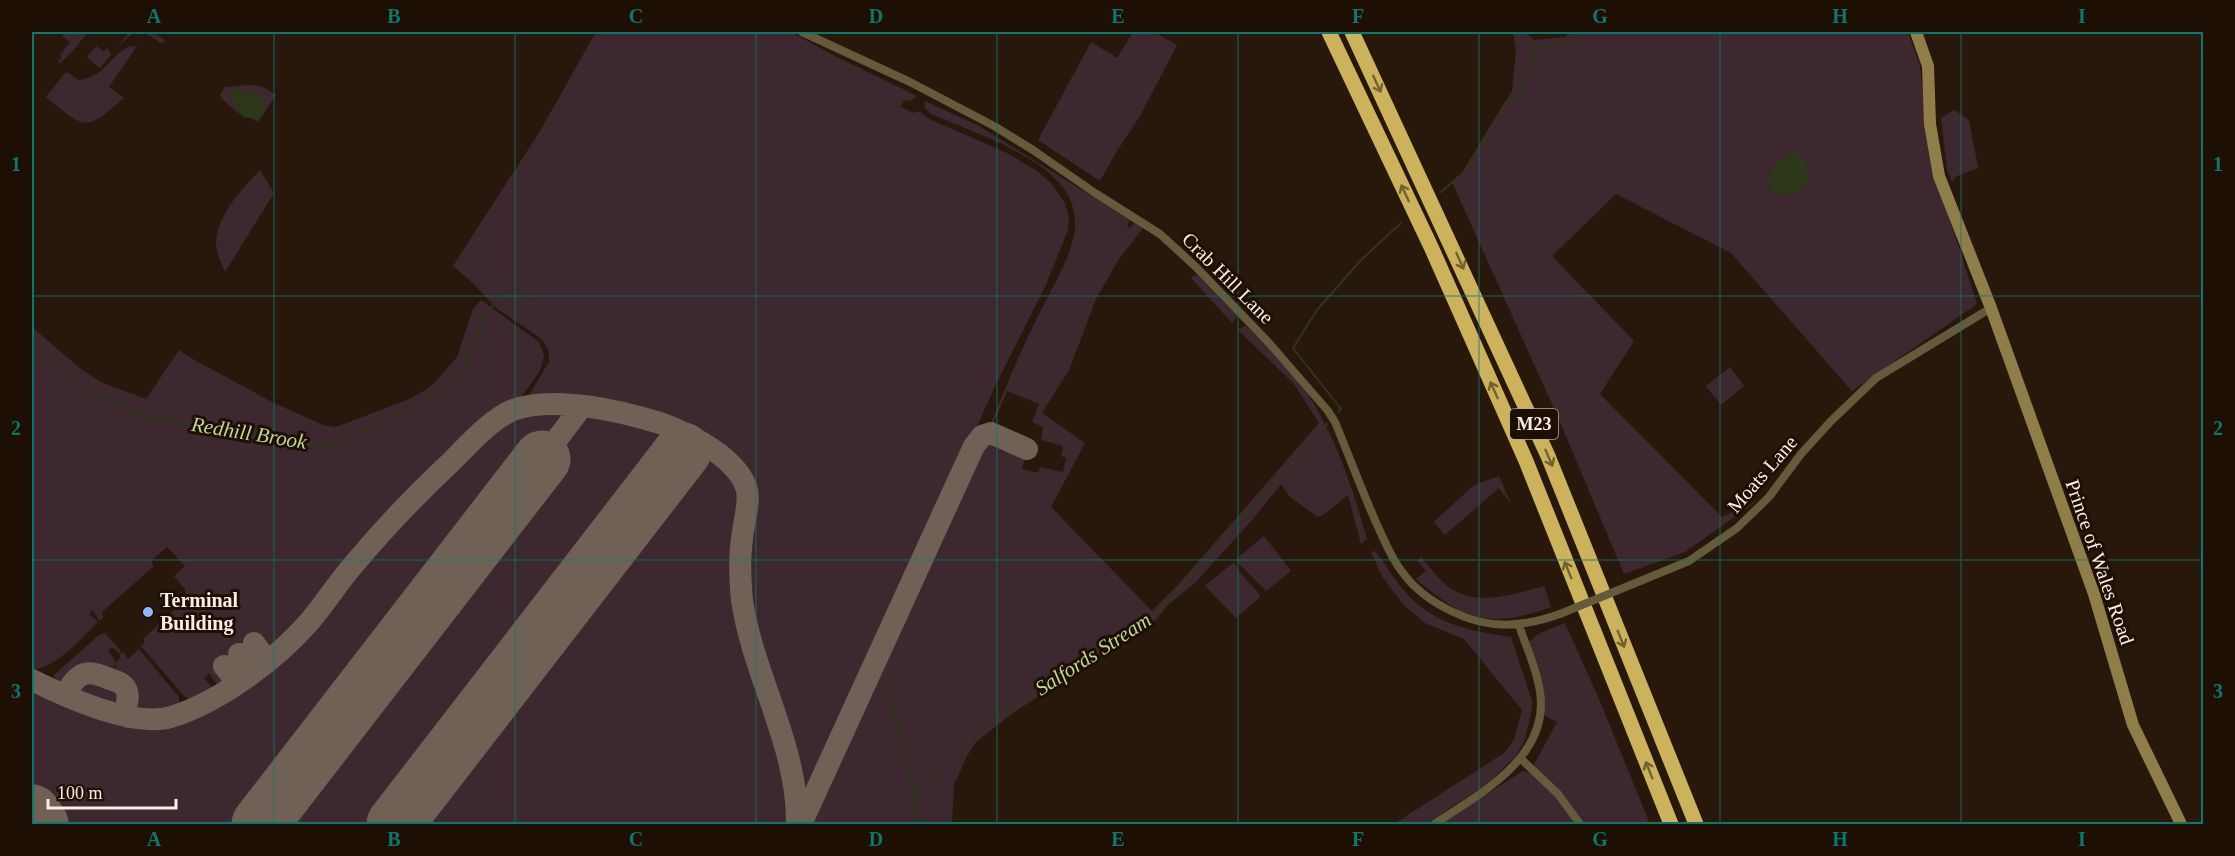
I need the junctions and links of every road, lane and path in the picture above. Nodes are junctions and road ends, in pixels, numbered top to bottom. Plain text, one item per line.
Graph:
1 (802, 32) edge
2 (1329, 32) edge
3 (1352, 32) edge
4 (1916, 32) edge
5 (1991, 308) junction
6 (1534, 622) joint
7 (1519, 625) junction
8 (1520, 758) junction
9 (1434, 825) edge
10 (1580, 825) edge
11 (1671, 825) edge
12 (1696, 825) edge
13 (2181, 825) edge

1 - 7 street, Crab Hill Lane
11 -> 2 highway, M23
3 -> 12 highway, M23
4 - 5 street, Prince of Wales Road
5 - 6 street, Moats Lane, bridge
5 - 13 street, Prince of Wales Road
6 - 7 street, Crab Hill Lane
7 - 8 street
8 - 9 street
8 - 10 street

